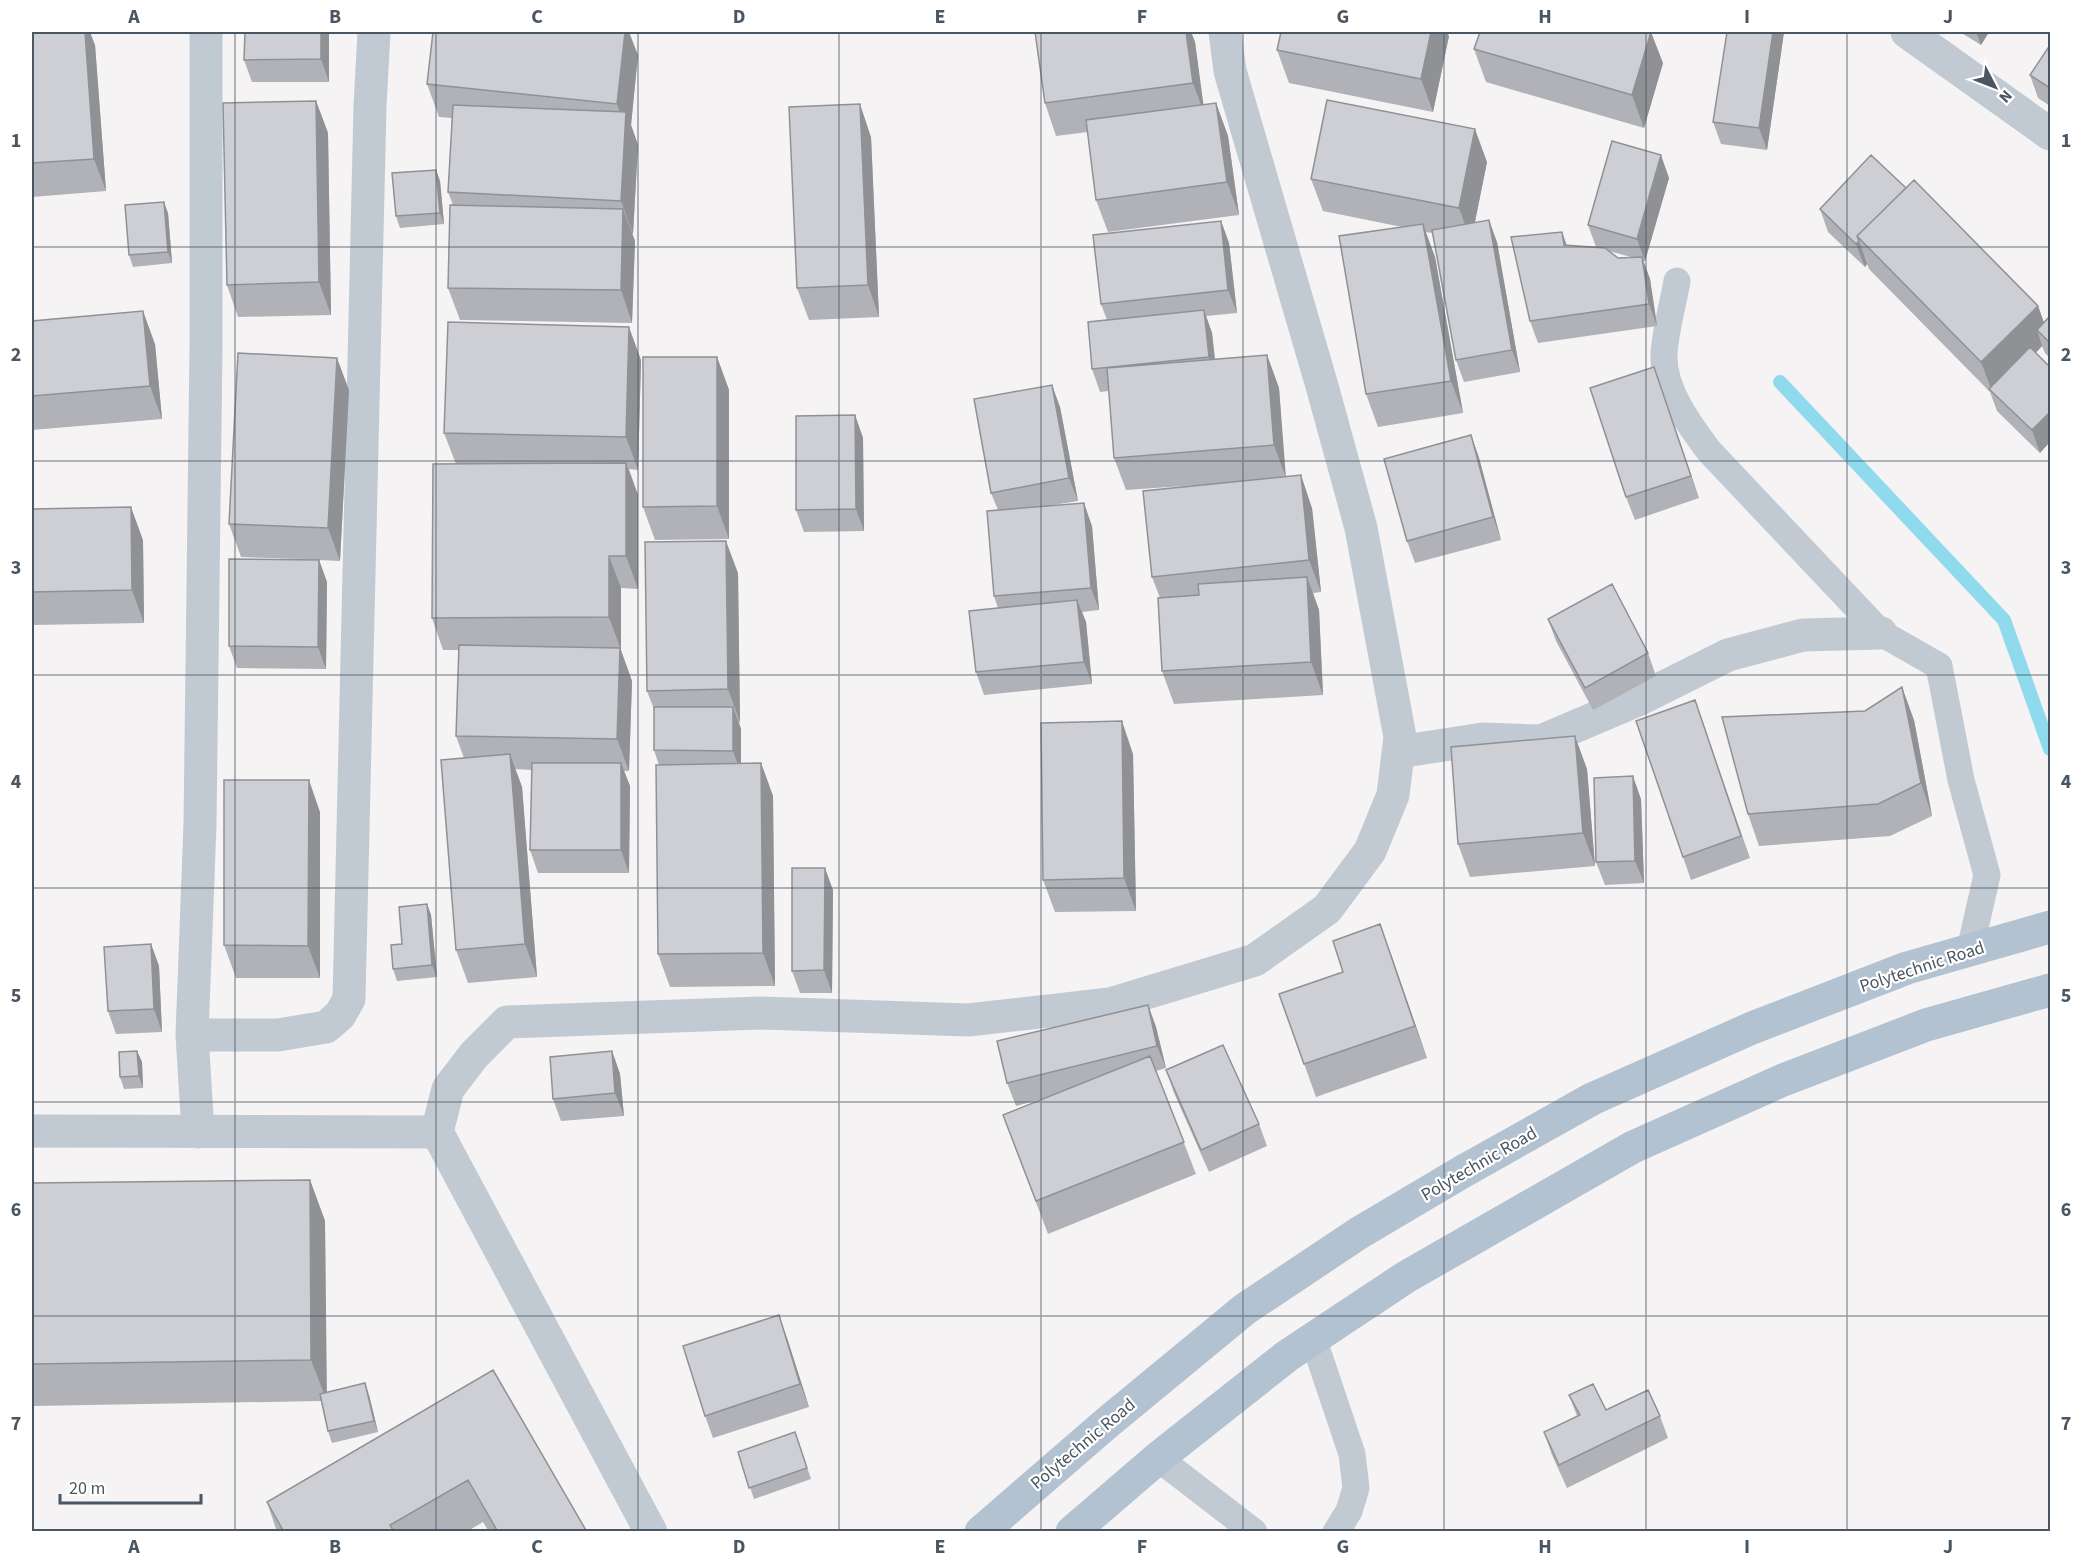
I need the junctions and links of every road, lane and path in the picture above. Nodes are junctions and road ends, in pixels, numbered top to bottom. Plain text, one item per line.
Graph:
1 (206, 32) edge
2 (374, 32) edge
3 (1225, 32) edge
4 (1907, 32) edge
5 (2050, 134) edge
6 (1677, 281) dead end
7 (1881, 633) junction
8 (1398, 752) junction
9 (2050, 927) edge
10 (1970, 950) junction
11 (2050, 990) edge
12 (192, 1035) junction
13 (32, 1131) edge
14 (198, 1132) junction
15 (437, 1132) junction
16 (1313, 1338) junction
17 (1158, 1458) junction
18 (651, 1532) edge
19 (981, 1532) edge
20 (1072, 1532) edge
21 (1254, 1532) edge
22 (1336, 1532) edge

1 - 12 street
2 - 12 street
3 - 8 street
4 - 5 street
6 - 7 lane
7 - 8 street
7 - 10 lane
8 - 15 street
9 - 10 main road, Polytechnic Road
10 - 19 main road, Polytechnic Road
11 - 16 main road
12 - 14 street
13 - 14 street
14 - 15 street
15 - 18 street
16 - 17 main road
16 - 22 lane
17 - 20 main road
17 - 21 lane

